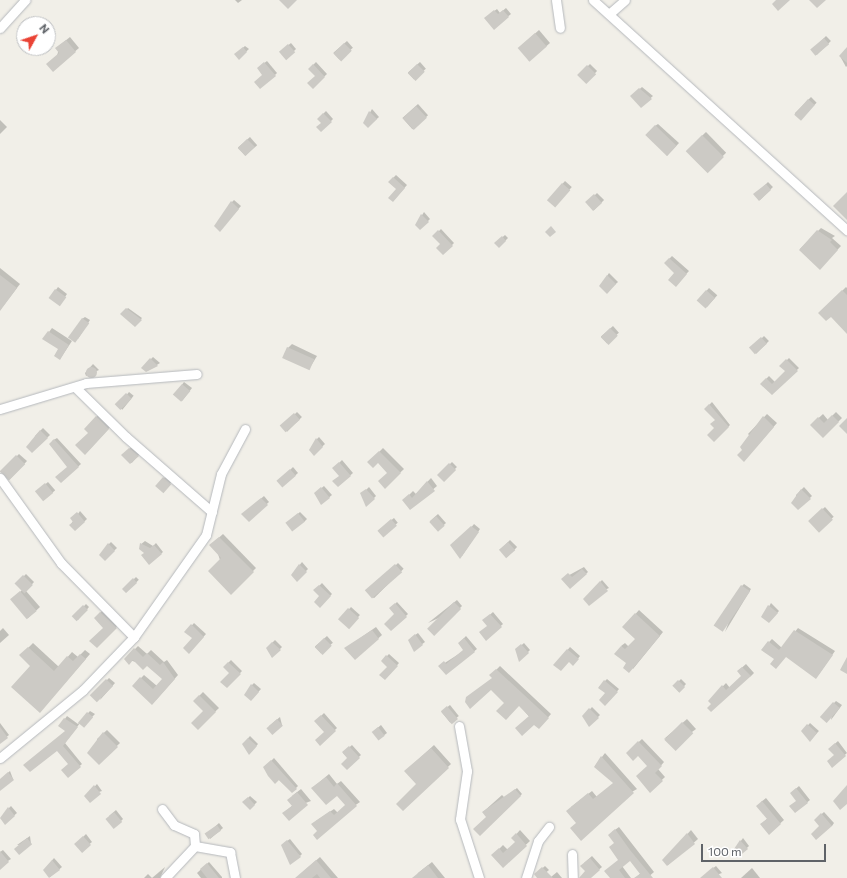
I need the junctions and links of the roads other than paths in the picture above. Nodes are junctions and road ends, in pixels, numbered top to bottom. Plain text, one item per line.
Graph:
1 (25, 0) edge
2 (556, 0) edge
3 (593, 0) edge
4 (625, 0) edge
5 (609, 14) junction
6 (0, 28) edge
7 (560, 28) dead end
8 (847, 230) edge
9 (197, 374) dead end
10 (75, 387) junction
11 (0, 409) edge
12 (245, 429) dead end
13 (0, 478) edge
14 (212, 512) junction
15 (134, 637) junction
16 (459, 726) dead end
17 (0, 758) edge
18 (162, 809) dead end
19 (549, 827) dead end
20 (195, 846) junction
21 (572, 854) dead end
22 (165, 878) edge
23 (234, 878) edge
24 (479, 878) edge
25 (526, 878) edge
26 (573, 878) edge

1 - 6 street
2 - 7 street
3 - 5 street
4 - 5 street
5 - 8 street
9 - 10 street
10 - 11 street
10 - 14 street
12 - 14 street
13 - 15 street
14 - 15 street
15 - 17 street
16 - 24 street
18 - 20 street
19 - 25 street
20 - 22 street
20 - 23 street
21 - 26 street

